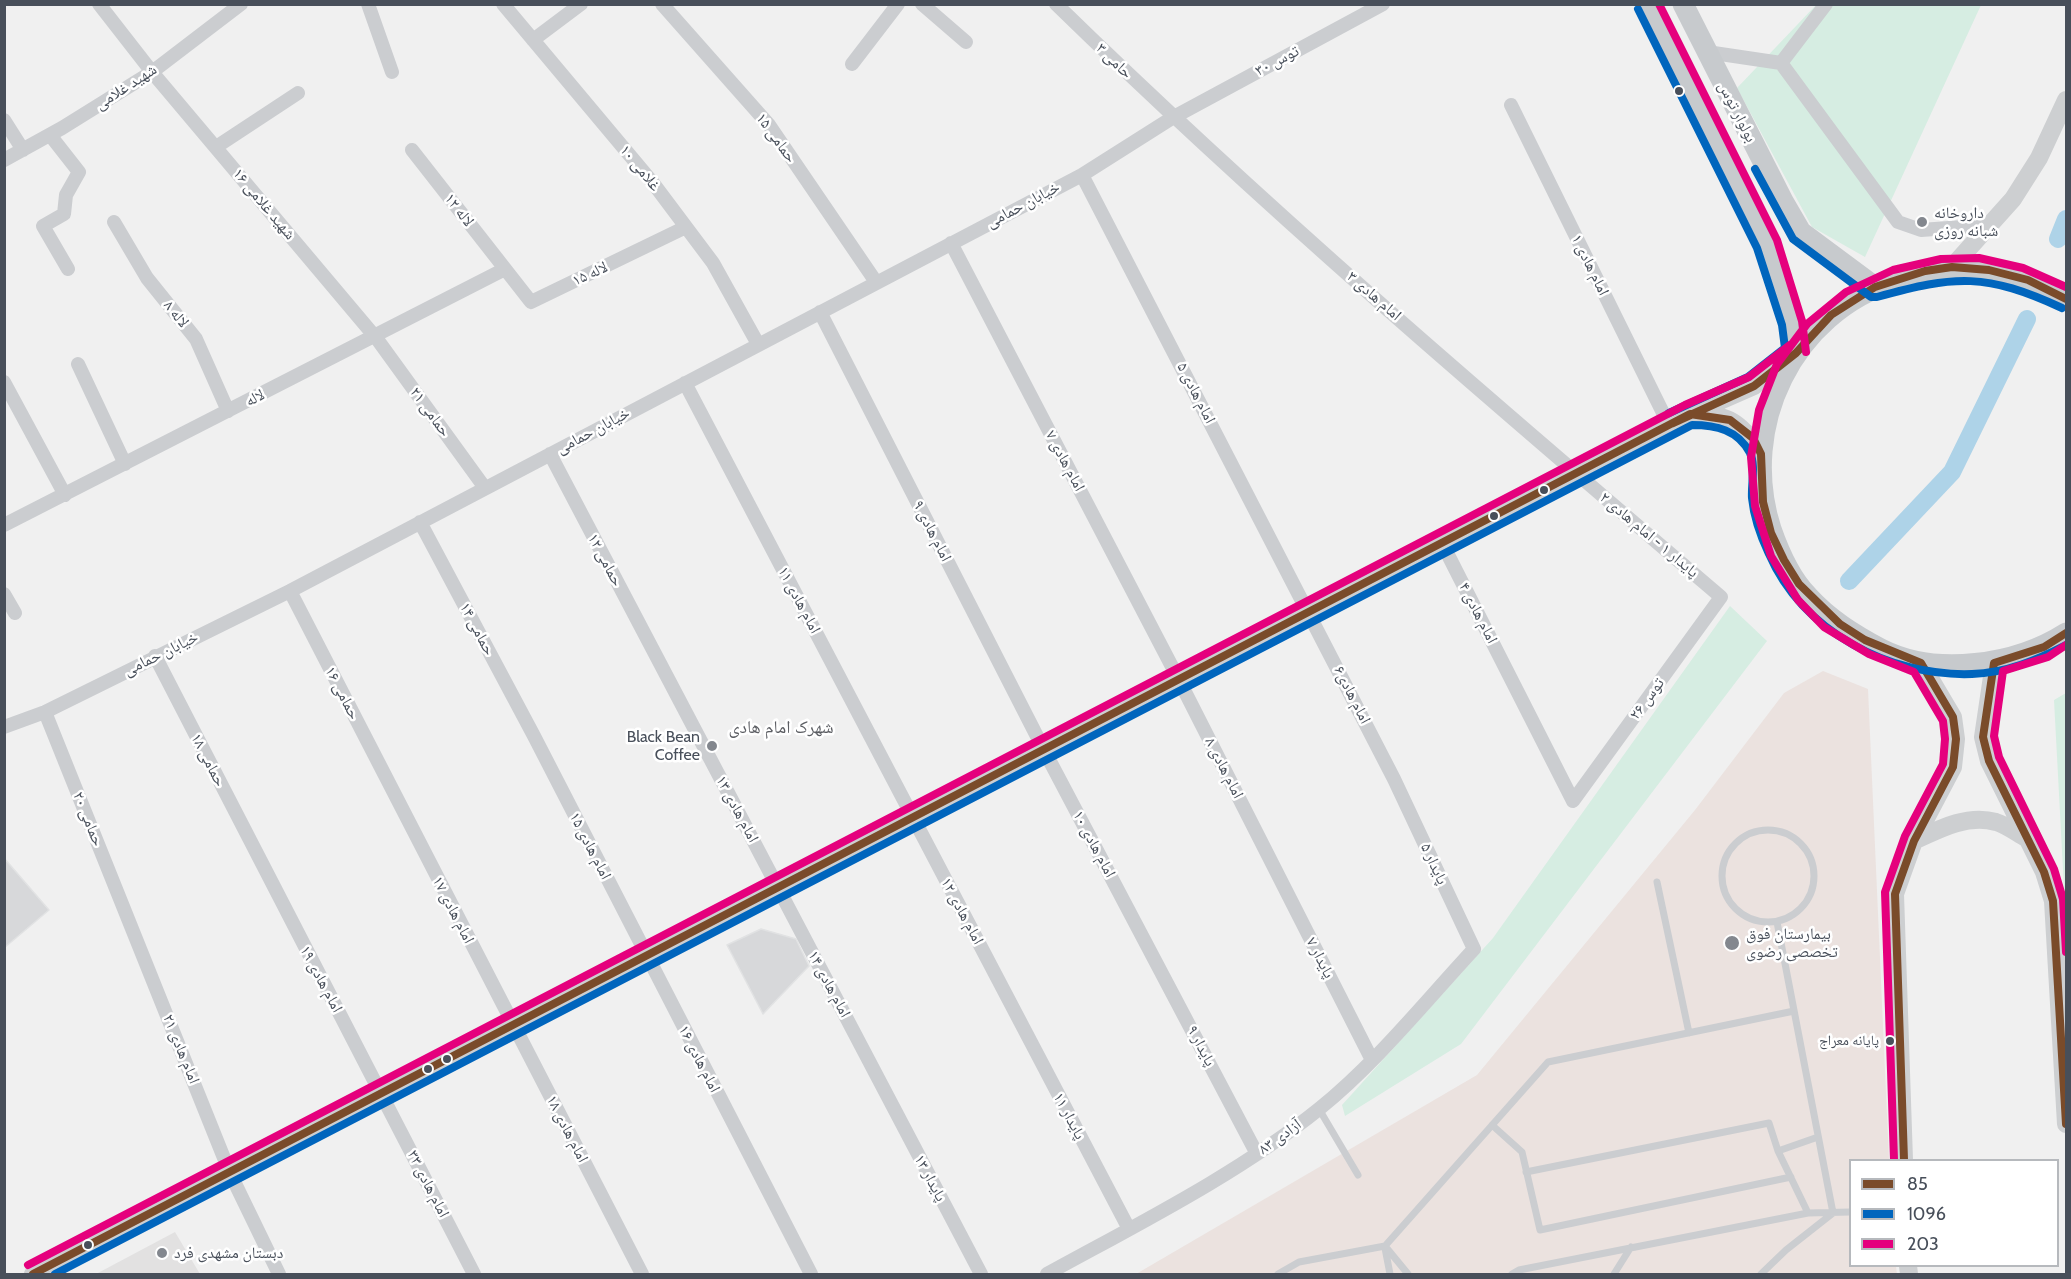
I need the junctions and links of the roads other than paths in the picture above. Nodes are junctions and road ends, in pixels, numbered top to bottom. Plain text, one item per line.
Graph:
1 (99, 4) edge
2 (241, 4) edge
3 (368, 4) edge
4 (503, 4) edge
5 (581, 4) edge
6 (662, 4) edge
7 (898, 4) edge
8 (922, 4) edge
9 (1056, 4) edge
10 (1383, 4) edge
11 (1647, 4) edge
12 (1683, 4) edge
13 (1826, 4) edge
14 (533, 40) junction
15 (966, 42) dead end
16 (1707, 52) junction
17 (1781, 63) junction
18 (852, 64) dead end
19 (152, 72) junction
20 (392, 72) dead end
21 (298, 93) dead end
22 (2067, 100) edge
23 (1511, 105) dead end
24 (1172, 118) junction
25 (4, 120) edge
26 (50, 135) junction
27 (216, 147) junction
28 (23, 150) junction
29 (412, 150) dead end
30 (4, 160) edge
31 (1082, 175) junction
32 (114, 222) dead end
33 (1990, 225) junction
34 (686, 227) junction
35 (951, 243) junction
36 (1952, 267) junction
37 (68, 269) dead end
38 (505, 269) junction
39 (876, 282) junction
40 (1875, 287) junction
41 (2067, 299) edge
42 (820, 312) junction
43 (375, 336) junction
44 (758, 344) junction
45 (1796, 353) junction
46 (78, 364) dead end
47 (4, 382) edge
48 (685, 383) junction
49 (228, 411) junction
50 (1690, 414) junction
51 (1669, 425) junction
52 (1760, 450) junction
53 (550, 454) junction
54 (125, 464) junction
55 (1576, 473) junction
56 (485, 488) junction
57 (65, 495) junction
58 (420, 522) junction
59 (4, 525) edge
60 (1442, 543) junction
61 (290, 591) junction
62 (4, 594) edge
63 (1721, 597) joint
64 (1309, 612) junction
65 (15, 613) dead end
66 (2067, 633) edge
67 (2044, 647) junction
68 (2067, 653) edge
69 (155, 656) junction
70 (1921, 663) junction
71 (1994, 663) junction
72 (661, 667) joint
73 (1179, 680) junction
74 (45, 712) junction
75 (4, 727) edge
76 (534, 735) joint
77 (1044, 750) junction
78 (1394, 779) joint
79 (393, 795) joint
80 (1573, 801) joint
81 (913, 818) junction
82 (2026, 838) junction
83 (1914, 841) junction
84 (1269, 856) joint
85 (260, 863) joint
86 (1657, 882) dead end
87 (779, 888) junction
88 (1777, 922) junction
89 (132, 926) joint
90 (1144, 939) joint
91 (1474, 949) joint
92 (646, 956) junction
93 (1010, 1004) joint
94 (1794, 1011) junction
95 (513, 1026) junction
96 (1689, 1033) junction
97 (1372, 1060) junction
98 (879, 1081) joint
99 (381, 1094) junction
100 (1319, 1109) junction
101 (2067, 1124) edge
102 (1492, 1125) junction
103 (1818, 1137) junction
104 (1778, 1151) junction
105 (1257, 1154) junction
106 (1904, 1159) edge
107 (1526, 1172) junction
108 (230, 1173) junction
109 (1358, 1175) dead end
110 (1791, 1177) junction
111 (1849, 1212) edge
112 (1808, 1213) junction
113 (1833, 1214) junction
114 (1129, 1229) junction
115 (1385, 1246) junction
116 (1631, 1246) junction
117 (33, 1275) edge
118 (279, 1275) edge
119 (474, 1275) edge
120 (642, 1275) edge
121 (810, 1275) edge
122 (981, 1275) edge
123 (1047, 1275) edge
124 (1278, 1275) edge
125 (1390, 1275) edge
126 (1408, 1275) edge
127 (1512, 1275) edge
128 (1614, 1275) edge
129 (1761, 1275) edge

1 - 19 street, شهید غلامی ۱۶
2 - 19 street, شهید غلامی
3 - 20 street
4 - 14 street, غلامی ۱۰
5 - 14 street
6 - 39 street, حمامی ۱۵
7 - 18 street
8 - 15 street
9 - 24 street, حامی ۳
10 - 24 street, توس ۳۰
11 - 45 main road, بولوار توس
12 - 16 main road, بولوار توس
13 - 17 street
14 - 34 street, غلامی ۱۰
16 - 17 street
16 - 40 main road, بولوار توس
17 - 33 street
19 - 26 street, شهید غلامی
19 - 27 street, شهید غلامی ۱۶
21 - 27 street
22 - 33 main road
23 - 51 street, امام هادی ۱
24 - 31 street, خیابان حمامی
24 - 55 street, امام هادی ۳
25 - 28 street
26 - 28 street, شهید غلامی
26 - 37 street
27 - 43 street, شهید غلامی ۱۶
28 - 30 street, شهید غلامی
29 - 38 street, لاله ۱۲
31 - 35 street, خیابان حمامی
31 - 64 street, امام هادی ۵
32 - 49 street, لاله ۸
33 - 36 main road
34 - 38 street, لاله ۱۵
34 - 44 street, غلامی ۱۰
35 - 39 street, خیابان حمامی
35 - 73 street, امام هادی ۷
36 - 40 main road
36 - 41 main road
38 - 43 street, لاله
39 - 42 street, خیابان حمامی
40 - 45 main road
42 - 44 street, خیابان حمامی
42 - 77 street, امام هادی ۹
43 - 49 street, لاله
43 - 56 street, حمامی ۲۱
44 - 48 street, خیابان حمامی
45 - 50 main road
45 - 52 main road
46 - 54 street
47 - 57 street
48 - 53 street, خیابان حمامی
48 - 81 street, امام هادی ۱۱
49 - 54 street, لاله
50 - 51 main road
50 - 52 main road
51 - 55 main road
52 - 70 main road
53 - 56 street, خیابان حمامی
53 - 72 street, حمامی ۱۲
54 - 57 street, لاله
55 - 60 main road
55 - 63 street, پایدار ۱ - امام هادی ۲
56 - 58 street, خیابان حمامی
57 - 59 street, لاله
58 - 61 street, خیابان حمامی
58 - 76 street, حمامی ۱۴
60 - 64 main road
60 - 80 street, امام هادی ۴
61 - 69 street, خیابان حمامی
61 - 79 street, حمامی ۱۶
62 - 65 street
63 - 80 street, توس ۲۶
64 - 73 main road
64 - 78 street, امام هادی۶
66 - 67 main road
67 - 68 main road
67 - 71 main road
69 - 74 street, خیابان حمامی
69 - 85 street, حمامی ۱۸
70 - 71 main road
70 - 83 main road
71 - 82 main road
72 - 87 street, امام هادی ۱۳
73 - 77 main road
73 - 84 street, امام هادی ۸
74 - 75 street, خیابان حمامی
74 - 89 street, حمامی ۲۰
76 - 92 street, امام هادی ۱۵
77 - 81 main road
77 - 90 street, امام هادی ۱۰
78 - 91 street, پایدار ۵
79 - 95 street, امام هادی ۱۷
81 - 87 main road
81 - 93 street, امام هادی ۱۲
82 - 83 main road
82 - 101 main road
83 - 106 main road
84 - 97 street, پایدار ۷
85 - 99 street, امام هادی ۱۹
86 - 96 lane
87 - 92 main road
87 - 98 street, امام هادی ۱۴
88 - 88 lane
88 - 94 lane
89 - 108 street, امام هادی ۲۱
90 - 105 street, پایدار ۹
91 - 97 street, آزادی ۸۳
92 - 95 main road
92 - 121 street, امام هادی ۱۶
93 - 114 street, پایدار ۱۱
94 - 96 lane
94 - 103 lane
95 - 99 main road
95 - 120 street, امام هادی ۱۸
96 - 102 lane
97 - 100 street, آزادی ۸۳
98 - 122 street, پایدار ۱۳
99 - 108 main road
99 - 119 street, امام هادی ۳۳
100 - 105 street, آزادی ۸۳
100 - 109 lane
102 - 107 lane
102 - 115 lane
103 - 104 lane
103 - 113 lane
104 - 107 lane
104 - 110 lane
105 - 114 street, آزادی ۸۳
107 - 110 lane
108 - 117 main road
108 - 118 street, امام هادی ۲۱
110 - 112 lane
111 - 113 lane
112 - 113 lane
112 - 116 lane
113 - 129 lane
114 - 123 street, آزادی ۸۳
115 - 124 lane
115 - 125 lane
115 - 126 lane
116 - 127 lane
116 - 128 lane

